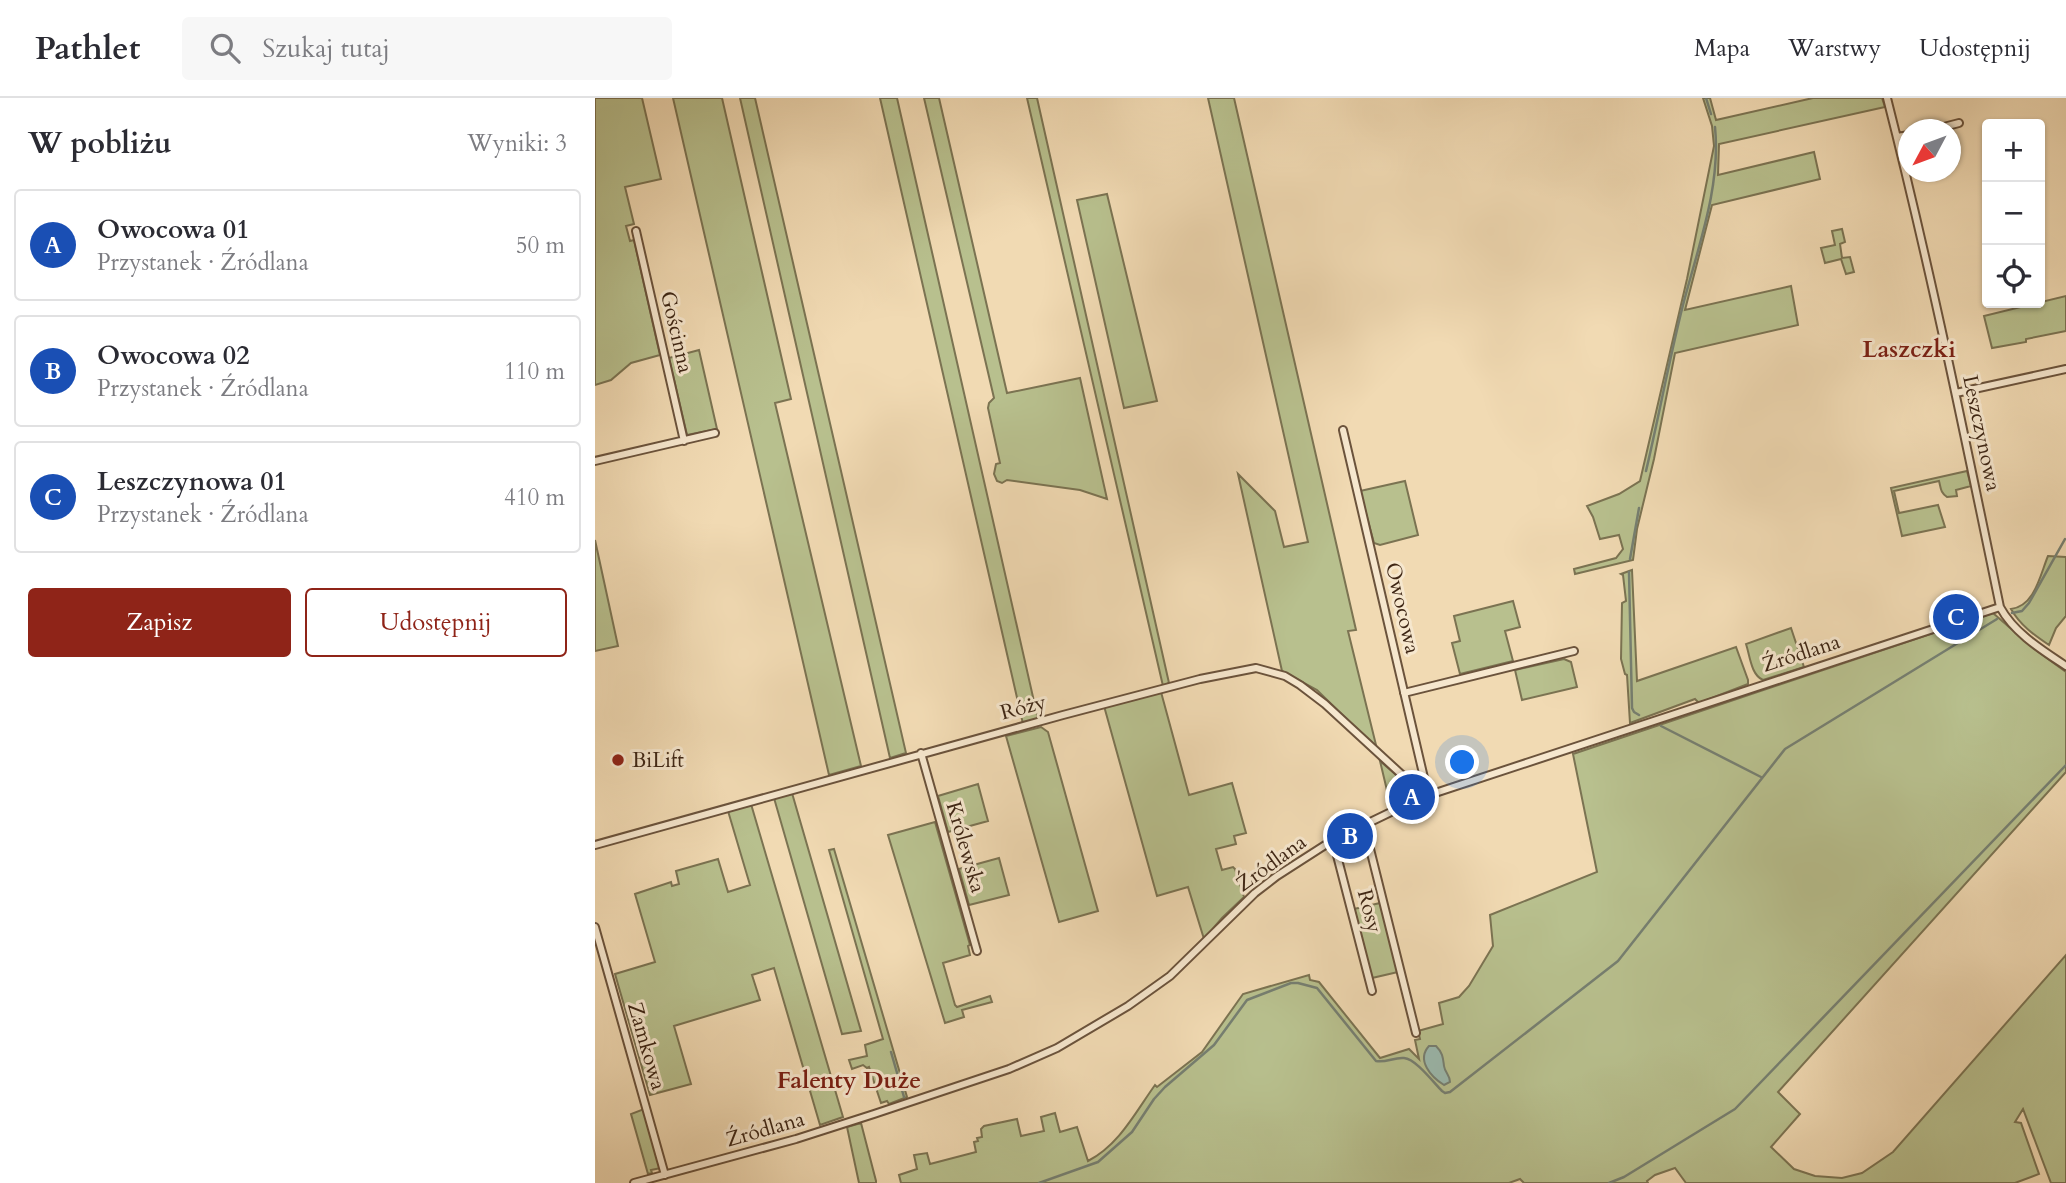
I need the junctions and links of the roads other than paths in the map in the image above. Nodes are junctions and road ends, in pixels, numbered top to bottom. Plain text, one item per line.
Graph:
1 (1887, 98) edge
2 (1897, 137) joint
3 (636, 231) dead end
4 (2066, 369) edge
5 (1956, 393) junction
6 (1343, 430) dead end
7 (715, 433) dead end
8 (684, 441) junction
9 (595, 461) edge
10 (2000, 607) junction
11 (1574, 650) dead end
12 (2066, 666) edge
13 (1404, 693) junction
14 (921, 753) junction
15 (1424, 797) junction
16 (1364, 825) junction
17 (1333, 840) junction
18 (595, 845) edge
19 (595, 927) edge
20 (977, 951) dead end
21 (1372, 991) dead end
22 (1416, 1033) dead end
23 (665, 1175) junction
24 (634, 1183) edge

1 - 2 street, Leszczynowa
2 - 5 street, Leszczynowa
3 - 8 street, Gościnna
4 - 5 street
5 - 10 street, Leszczynowa
6 - 13 street, Owocowa
7 - 8 street
8 - 9 street
10 - 12 street, Leszczynowa
10 - 15 street, Źródlana
11 - 13 street
13 - 15 street, Owocowa
14 - 15 street, Róży
14 - 18 street, Róży
14 - 20 street, Królewska
15 - 16 street, Źródlana
16 - 17 street, Źródlana
16 - 22 street
17 - 21 street, Rosy
17 - 23 street, Źródlana
19 - 23 street, Zamkowa
23 - 24 street, Źródlana

